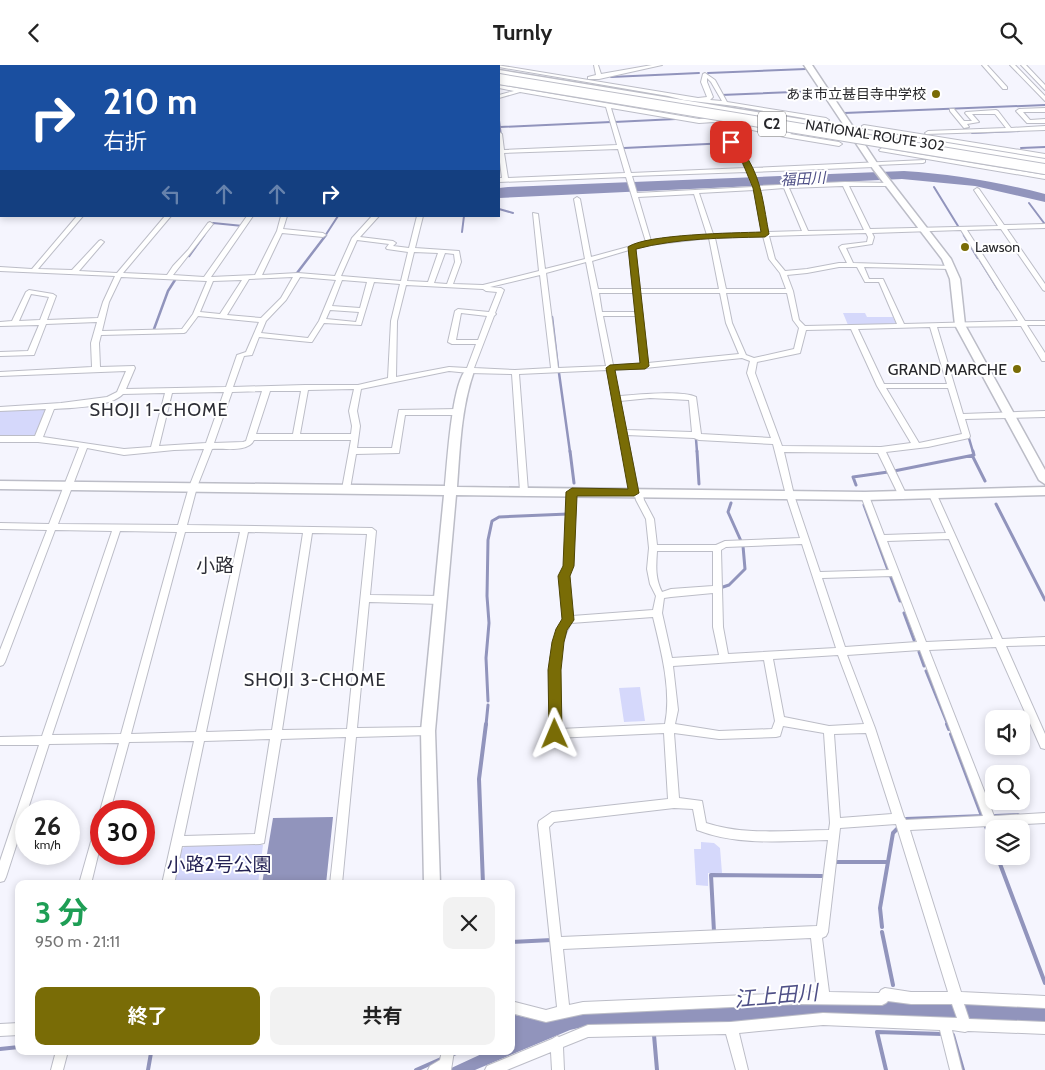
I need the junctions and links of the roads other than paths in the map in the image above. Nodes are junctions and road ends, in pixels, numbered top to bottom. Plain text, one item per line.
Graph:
1 (596, 65) edge
2 (660, 65) edge
3 (700, 65) edge
4 (808, 65) edge
5 (984, 65) edge
6 (1012, 65) edge
7 (1022, 65) edge
8 (500, 71) edge
9 (500, 71) edge
10 (500, 71) edge
11 (500, 71) edge
12 (705, 74) junction
13 (599, 77) junction
14 (530, 78) junction
15 (582, 80) junction
16 (502, 88) edge
17 (1005, 88) dead end
18 (1045, 88) edge
19 (522, 91) junction
20 (668, 94) junction
21 (500, 96) edge
22 (1045, 99) edge
23 (717, 101) dead end
24 (608, 106) junction
25 (745, 106) junction
26 (952, 110) dead end
27 (1045, 110) edge
28 (773, 111) junction
29 (781, 119) junction
30 (826, 119) dead end
31 (699, 121) junction
32 (1045, 121) edge
33 (804, 123) junction
34 (963, 123) junction
35 (729, 127) dead end
36 (864, 127) dead end
37 (1045, 128) edge
38 (851, 130) junction
39 (1010, 130) junction
40 (759, 131) junction
41 (969, 132) junction
42 (785, 135) junction
43 (922, 136) junction
44 (906, 139) junction
45 (839, 144) dead end
46 (936, 145) junction
47 (980, 146) junction
48 (621, 147) junction
49 (882, 150) dead end
50 (500, 152) edge
51 (1045, 156) edge
52 (744, 158) junction
53 (930, 158) junction
54 (958, 163) junction
55 (874, 165) junction
56 (1044, 168) edge
57 (750, 170) junction
58 (630, 177) junction
59 (502, 180) edge
60 (888, 183) junction
61 (845, 184) junction
62 (757, 188) junction
63 (787, 189) dead end
64 (977, 190) dead end
65 (696, 192) junction
66 (635, 195) junction
67 (577, 199) dead end
68 (535, 214) dead end
69 (79, 217) edge
70 (167, 217) edge
71 (249, 217) edge
72 (284, 217) edge
73 (375, 217) edge
74 (420, 217) edge
75 (210, 224) dead end
76 (1045, 226) edge
77 (1002, 227) junction
78 (963, 228) junction
79 (923, 229) junction
80 (280, 231) junction
81 (868, 231) junction
82 (806, 233) junction
83 (765, 234) junction
84 (323, 235) dead end
85 (711, 236) junction
86 (355, 238) junction
87 (101, 242) dead end
88 (649, 243) junction
89 (632, 247) junction
90 (412, 250) junction
91 (442, 252) junction
92 (588, 259) junction
93 (852, 265) junction
94 (860, 266) junction
95 (950, 267) junction
96 (0, 269) edge
97 (33, 271) junction
98 (542, 272) junction
99 (73, 273) junction
100 (783, 273) junction
101 (119, 275) junction
102 (298, 275) junction
103 (258, 276) junction
104 (169, 277) junction
105 (247, 277) junction
106 (338, 278) junction
107 (209, 279) junction
108 (370, 281) junction
109 (403, 283) junction
110 (430, 285) junction
111 (449, 287) junction
112 (483, 287) junction
113 (1045, 289) edge
114 (595, 291) junction
115 (635, 291) junction
116 (722, 291) junction
117 (790, 291) junction
118 (328, 308) junction
119 (363, 310) junction
120 (196, 314) junction
121 (493, 314) junction
122 (600, 314) junction
123 (638, 314) junction
124 (222, 317) junction
125 (101, 320) junction
126 (263, 320) junction
127 (322, 321) junction
128 (43, 322) junction
129 (14, 323) junction
130 (1045, 323) edge
131 (0, 324) edge
132 (1023, 324) junction
133 (933, 325) junction
134 (960, 325) junction
135 (901, 326) junction
136 (854, 327) junction
137 (803, 328) junction
138 (98, 333) junction
139 (257, 335) junction
140 (479, 342) junction
141 (0, 354) edge
142 (743, 356) junction
143 (754, 359) junction
144 (1045, 359) edge
145 (645, 366) junction
146 (610, 368) junction
147 (96, 369) junction
148 (555, 370) junction
149 (469, 371) junction
150 (515, 372) junction
151 (0, 374) edge
152 (392, 381) junction
153 (881, 386) junction
154 (951, 386) junction
155 (305, 387) junction
156 (358, 387) junction
157 (267, 388) junction
158 (229, 389) junction
159 (169, 391) junction
160 (121, 392) junction
161 (616, 399) junction
162 (51, 407) junction
163 (0, 409) edge
164 (458, 412) junction
165 (1045, 414) edge
166 (1009, 415) junction
167 (960, 417) junction
168 (622, 432) junction
169 (696, 435) junction
170 (251, 437) junction
171 (296, 437) junction
172 (355, 437) junction
173 (0, 439) edge
174 (38, 439) junction
175 (776, 441) junction
176 (84, 445) junction
177 (916, 445) junction
178 (210, 446) junction
179 (779, 449) junction
180 (154, 450) junction
181 (881, 450) junction
182 (352, 451) junction
183 (1045, 480) edge
184 (0, 485) edge
185 (69, 485) junction
186 (193, 487) junction
187 (346, 489) junction
188 (451, 490) junction
189 (524, 491) junction
190 (1045, 491) edge
191 (572, 492) junction
192 (636, 493) junction
193 (790, 495) junction
194 (933, 495) junction
195 (865, 496) junction
196 (903, 496) junction
197 (0, 526) edge
198 (53, 526) junction
199 (117, 527) junction
200 (182, 529) junction
201 (245, 529) junction
202 (308, 530) junction
203 (952, 536) junction
204 (881, 538) junction
205 (805, 541) junction
206 (653, 547) junction
207 (717, 548) junction
208 (894, 573) junction
209 (816, 575) junction
210 (718, 589) junction
211 (660, 596) junction
212 (365, 598) junction
213 (441, 600) junction
214 (657, 613) junction
215 (568, 620) junction
216 (1045, 641) edge
217 (999, 643) junction
218 (922, 646) junction
219 (841, 650) junction
220 (768, 657) junction
221 (724, 659) junction
222 (668, 662) junction
223 (0, 663) edge
224 (780, 721) junction
225 (669, 728) junction
226 (870, 728) junction
227 (829, 730) junction
228 (428, 731) junction
229 (351, 733) junction
230 (276, 734) junction
231 (200, 736) junction
232 (125, 738) junction
233 (46, 740) junction
234 (0, 741) edge
235 (1045, 745) edge
236 (108, 800) edge
237 (674, 803) junction
238 (1045, 818) edge
239 (985, 820) edge
240 (990, 820) joint
241 (901, 822) junction
242 (834, 823) junction
243 (832, 835) junction
244 (178, 841) junction
245 (90, 865) edge
246 (0, 877) edge
247 (86, 880) edge
248 (169, 880) edge
249 (336, 880) edge
250 (432, 880) edge
251 (816, 932) junction
252 (557, 943) junction
253 (824, 997) junction
254 (958, 1001) junction
255 (1045, 1002) edge
256 (515, 1008) edge
257 (564, 1012) junction
258 (964, 1024) junction
259 (945, 1025) junction
260 (731, 1028) junction
261 (15, 1029) edge
262 (1045, 1029) edge
263 (0, 1030) edge
264 (557, 1042) junction
265 (61, 1055) edge
266 (445, 1067) edge
267 (57, 1070) edge
268 (434, 1070) edge
269 (491, 1070) edge
270 (558, 1070) edge
271 (742, 1070) edge
272 (956, 1070) edge

1 - 13 street
2 - 13 street
3 - 12 street
4 - 38 street
5 - 17 street
6 - 22 street
7 - 18 street
8 - 14 highway, NATIONAL ROUTE 302
9 - 15 street
10 - 56 highway
11 - 56 highway, C2, bridge
12 - 20 street
12 - 23 street
12 - 25 street
13 - 15 street
14 - 29 highway, NATIONAL ROUTE 302
14 - 56 highway, bridge
15 - 20 street
16 - 19 street
19 - 21 street
19 - 24 street
20 - 25 street
24 - 31 street
24 - 48 street
25 - 28 street
26 - 34 street
27 - 32 street
28 - 29 street
28 - 30 street
29 - 33 highway, NATIONAL ROUTE 302
31 - 40 street
31 - 52 street
33 - 38 highway, NATIONAL ROUTE 302
33 - 42 street
34 - 39 street
34 - 41 street
35 - 52 street
36 - 43 street
37 - 39 street
38 - 44 highway, NATIONAL ROUTE 302
38 - 55 street
39 - 41 street
40 - 42 street
40 - 52 street
41 - 43 street
41 - 47 street
42 - 45 street
43 - 44 street
43 - 47 street
44 - 46 highway, NATIONAL ROUTE 302
46 - 54 street
46 - 56 highway, NATIONAL ROUTE 302
47 - 51 street
48 - 50 street
48 - 58 street
49 - 53 street
50 - 59 street
52 - 57 street
53 - 54 street
53 - 55 street
54 - 56 street
55 - 57 street
55 - 60 street
57 - 58 street
57 - 62 street
58 - 59 street
58 - 66 street
60 - 61 street
60 - 79 street
61 - 62 street
61 - 81 street
62 - 65 street
62 - 83 street
63 - 82 street
64 - 77 street
65 - 66 street
65 - 85 street
66 - 88 street
67 - 92 street
68 - 98 street
69 - 97 street
70 - 101 street
71 - 107 street
72 - 80 street
73 - 86 street
74 - 90 street
75 - 104 street
76 - 77 street
77 - 78 street
77 - 113 street
78 - 79 street
78 - 132 street
79 - 81 street
79 - 95 street
80 - 84 street
80 - 103 street
81 - 82 street
81 - 93 street
82 - 83 street
83 - 85 street
83 - 100 street
85 - 88 street
85 - 116 street
86 - 90 street
86 - 106 street
87 - 99 street
88 - 89 street
89 - 92 street
89 - 115 street
90 - 91 street
90 - 109 street
91 - 110 street
91 - 111 street
92 - 98 street
92 - 114 street
93 - 94 street
93 - 100 street
94 - 95 street
94 - 135 street
95 - 134 street
96 - 97 street
97 - 99 street
98 - 112 street
98 - 148 street
99 - 101 street
100 - 117 street
101 - 104 street
101 - 125 street
102 - 103 street
102 - 106 street
102 - 126 street
103 - 105 street
104 - 107 street
105 - 107 street
105 - 124 street
106 - 108 street
106 - 118 street
107 - 120 street
108 - 109 street
108 - 119 street
109 - 110 street
109 - 152 street
110 - 111 street
111 - 112 street
112 - 121 street
114 - 115 street
114 - 122 street
115 - 116 street
115 - 123 street
116 - 117 street
116 - 142 street
117 - 137 street
118 - 119 street
118 - 127 street
119 - 127 street
120 - 124 street
120 - 138 street
121 - 140 street
121 - 140 street
122 - 123 street
122 - 146 street
123 - 145 street
124 - 126 street
125 - 128 street
125 - 138 street
126 - 139 street
127 - 139 street
128 - 129 street
128 - 129 street
128 - 141 street
129 - 131 street
130 - 132 street
132 - 134 street
132 - 144 street
133 - 134 street
133 - 135 street
133 - 154 street
134 - 166 street
135 - 136 street
136 - 137 street
136 - 153 street
137 - 143 street
138 - 147 street
139 - 158 street
140 - 149 street
142 - 143 street
142 - 145 street
143 - 175 street
145 - 146 street
146 - 148 street
146 - 161 street
147 - 151 street
147 - 160 street
148 - 150 street
149 - 150 street
149 - 152 street
149 - 164 street
150 - 189 street
152 - 156 street
153 - 154 street
153 - 177 street
154 - 167 street
155 - 156 street
155 - 157 street
155 - 171 street
156 - 172 street
157 - 158 street
157 - 170 street
158 - 159 street
158 - 178 street
159 - 160 street
159 - 180 street
160 - 162 street
161 - 168 street
161 - 169 street
162 - 163 street
162 - 174 street
164 - 182 street
164 - 188 street
165 - 166 street
166 - 167 street
166 - 183 street
167 - 177 street
168 - 169 street
168 - 192 street
169 - 175 street
170 - 171 street
170 - 178 street
171 - 172 street
172 - 182 street
173 - 174 street
174 - 176 street
175 - 179 street
176 - 180 street
176 - 185 street
177 - 181 street
178 - 180 street
178 - 186 street
179 - 181 street
179 - 193 street
181 - 196 street
182 - 187 street
184 - 185 street
185 - 186 street
185 - 198 street
186 - 187 street
186 - 200 street
187 - 188 street
188 - 189 street
188 - 213 street
189 - 191 street
190 - 194 street
191 - 192 street
191 - 215 street
192 - 193 street
192 - 206 street
193 - 195 street
193 - 205 street
194 - 196 street
194 - 203 street
195 - 196 street
195 - 204 street
197 - 198 street
198 - 199 street
198 - 223 street
199 - 200 street
199 - 233 street
200 - 201 street
200 - 232 street
201 - 202 street
201 - 231 street
202 - 212 street
202 - 230 street
203 - 204 street
203 - 217 street
204 - 208 street
205 - 207 street
205 - 209 street
206 - 207 street
206 - 211 street
207 - 210 street
208 - 209 street
208 - 218 street
209 - 219 street
210 - 211 street
210 - 221 street
211 - 214 street
212 - 213 street
212 - 229 street
213 - 228 street
214 - 215 street
214 - 222 street
215 - 225 street
216 - 217 street
217 - 218 street
217 - 235 street
218 - 219 street
218 - 240 street
219 - 220 street
219 - 226 street
220 - 221 street
220 - 224 street
221 - 222 street
222 - 225 street
224 - 225 street
224 - 227 street
225 - 237 street
226 - 227 street
226 - 241 street
227 - 242 street
228 - 229 street
228 - 250 street
229 - 230 street
229 - 249 street
230 - 231 street
230 - 244 street
231 - 232 street
231 - 244 street
232 - 233 street
232 - 236 street
233 - 234 street
233 - 246 street
237 - 243 street
237 - 252 street
238 - 240 street
239 - 241 street
241 - 242 street
241 - 254 street
242 - 243 street
243 - 251 street
244 - 248 street
245 - 247 street
251 - 252 street
251 - 253 street
252 - 257 street
253 - 254 street
253 - 257 street
254 - 255 street
254 - 258 street
256 - 257 street
258 - 259 street
258 - 262 street
259 - 260 street
259 - 272 street
260 - 264 street
260 - 271 street
261 - 263 street
264 - 269 street
264 - 270 street
265 - 267 street
266 - 268 street

